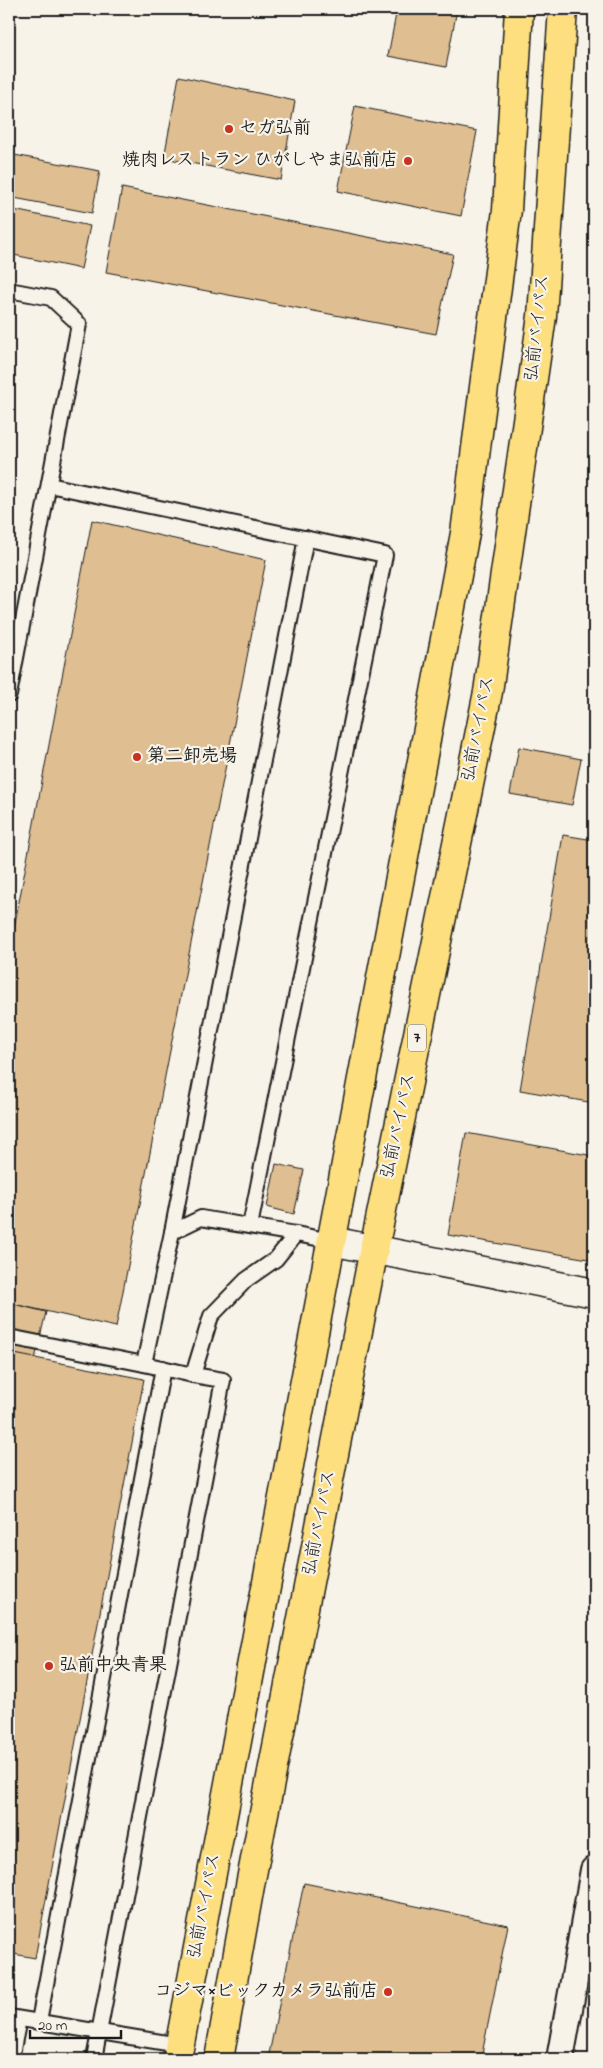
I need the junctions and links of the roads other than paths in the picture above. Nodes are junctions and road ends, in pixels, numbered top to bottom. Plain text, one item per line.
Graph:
1 (520, 9) edge
2 (563, 9) edge
3 (9, 290) edge
4 (49, 485) junction
5 (306, 538) junction
6 (9, 695) edge
7 (250, 1226) junction
8 (172, 1232) junction
9 (296, 1234) junction
10 (331, 1241) junction
11 (374, 1249) junction
12 (594, 1293) edge
13 (9, 1337) edge
14 (144, 1364) junction
15 (163, 1368) junction
16 (193, 1375) junction
17 (594, 1870) edge
18 (14, 2018) edge
19 (39, 2021) junction
20 (100, 2031) junction
21 (178, 2052) edge
22 (568, 2058) edge
23 (11, 2059) edge
24 (94, 2059) edge
25 (218, 2059) edge

1 - 10 highway, 弘前バイパス
2 - 11 highway, 弘前バイパス / 7
3 - 4 lane
4 - 5 lane
4 - 6 lane
5 - 7 lane
5 - 8 lane
7 - 8 lane
7 - 9 lane
8 - 14 lane
9 - 10 lane
9 - 16 lane
10 - 11 street
10 - 21 highway, 弘前バイパス
11 - 12 street
11 - 25 highway, 弘前バイパス / 7
13 - 14 lane
14 - 15 lane
15 - 16 lane
15 - 19 lane
16 - 20 lane
17 - 22 street
18 - 19 lane
18 - 23 lane
19 - 20 lane
20 - 21 lane
20 - 24 lane

